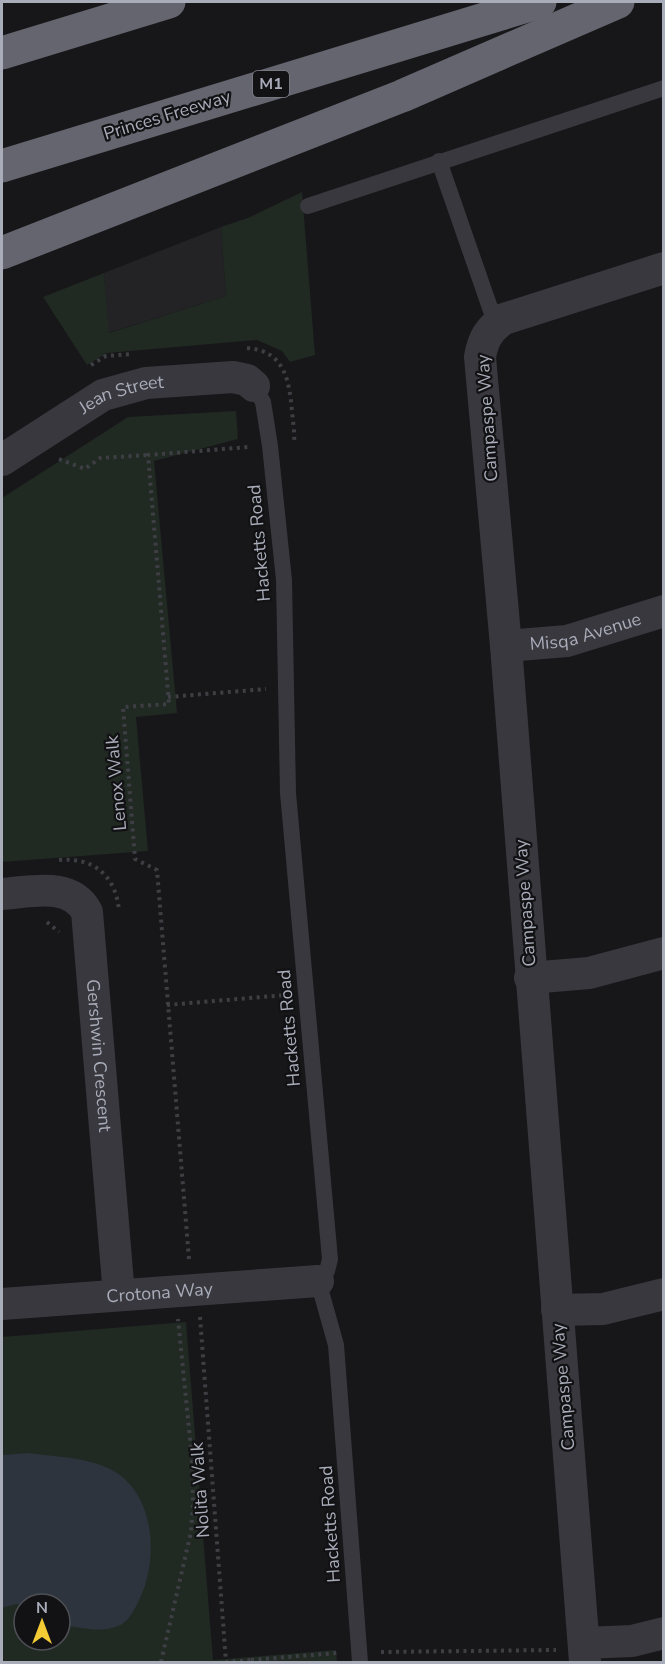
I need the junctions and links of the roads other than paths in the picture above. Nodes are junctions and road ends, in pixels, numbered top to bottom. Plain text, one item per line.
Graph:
1 (169, 2) edge
2 (540, 2) edge
3 (618, 2) edge
4 (2, 54) edge
5 (663, 88) edge
6 (439, 161) junction
7 (2, 166) edge
8 (308, 206) dead end
9 (2, 253) edge
10 (663, 268) edge
11 (496, 325) junction
12 (254, 386) joint
13 (2, 460) edge
14 (663, 611) edge
15 (506, 646) junction
16 (2, 894) edge
17 (663, 953) edge
18 (530, 978) junction
19 (318, 1281) junction
20 (663, 1294) edge
21 (119, 1295) junction
22 (2, 1304) edge
23 (557, 1311) junction
24 (663, 1633) edge
25 (575, 1652) edge
26 (360, 1657) edge

1 - 4 highway
2 - 7 highway, Princes Freeway / M1
3 - 9 highway
5 - 6 lane
6 - 8 lane
6 - 11 lane
10 - 11 street
11 - 15 street, Campaspe Way
12 - 13 street, Jean Street
12 - 19 lane, Hacketts Road
14 - 15 street, Misqa Avenue
15 - 18 street, Campaspe Way
16 - 21 street, Gershwin Crescent
17 - 18 street
18 - 23 street, Campaspe Way
19 - 21 street, Crotona Way
19 - 26 lane, Hacketts Road
20 - 23 street
21 - 22 street, Crotona Way
23 - 25 street, Campaspe Way
24 - 25 street

